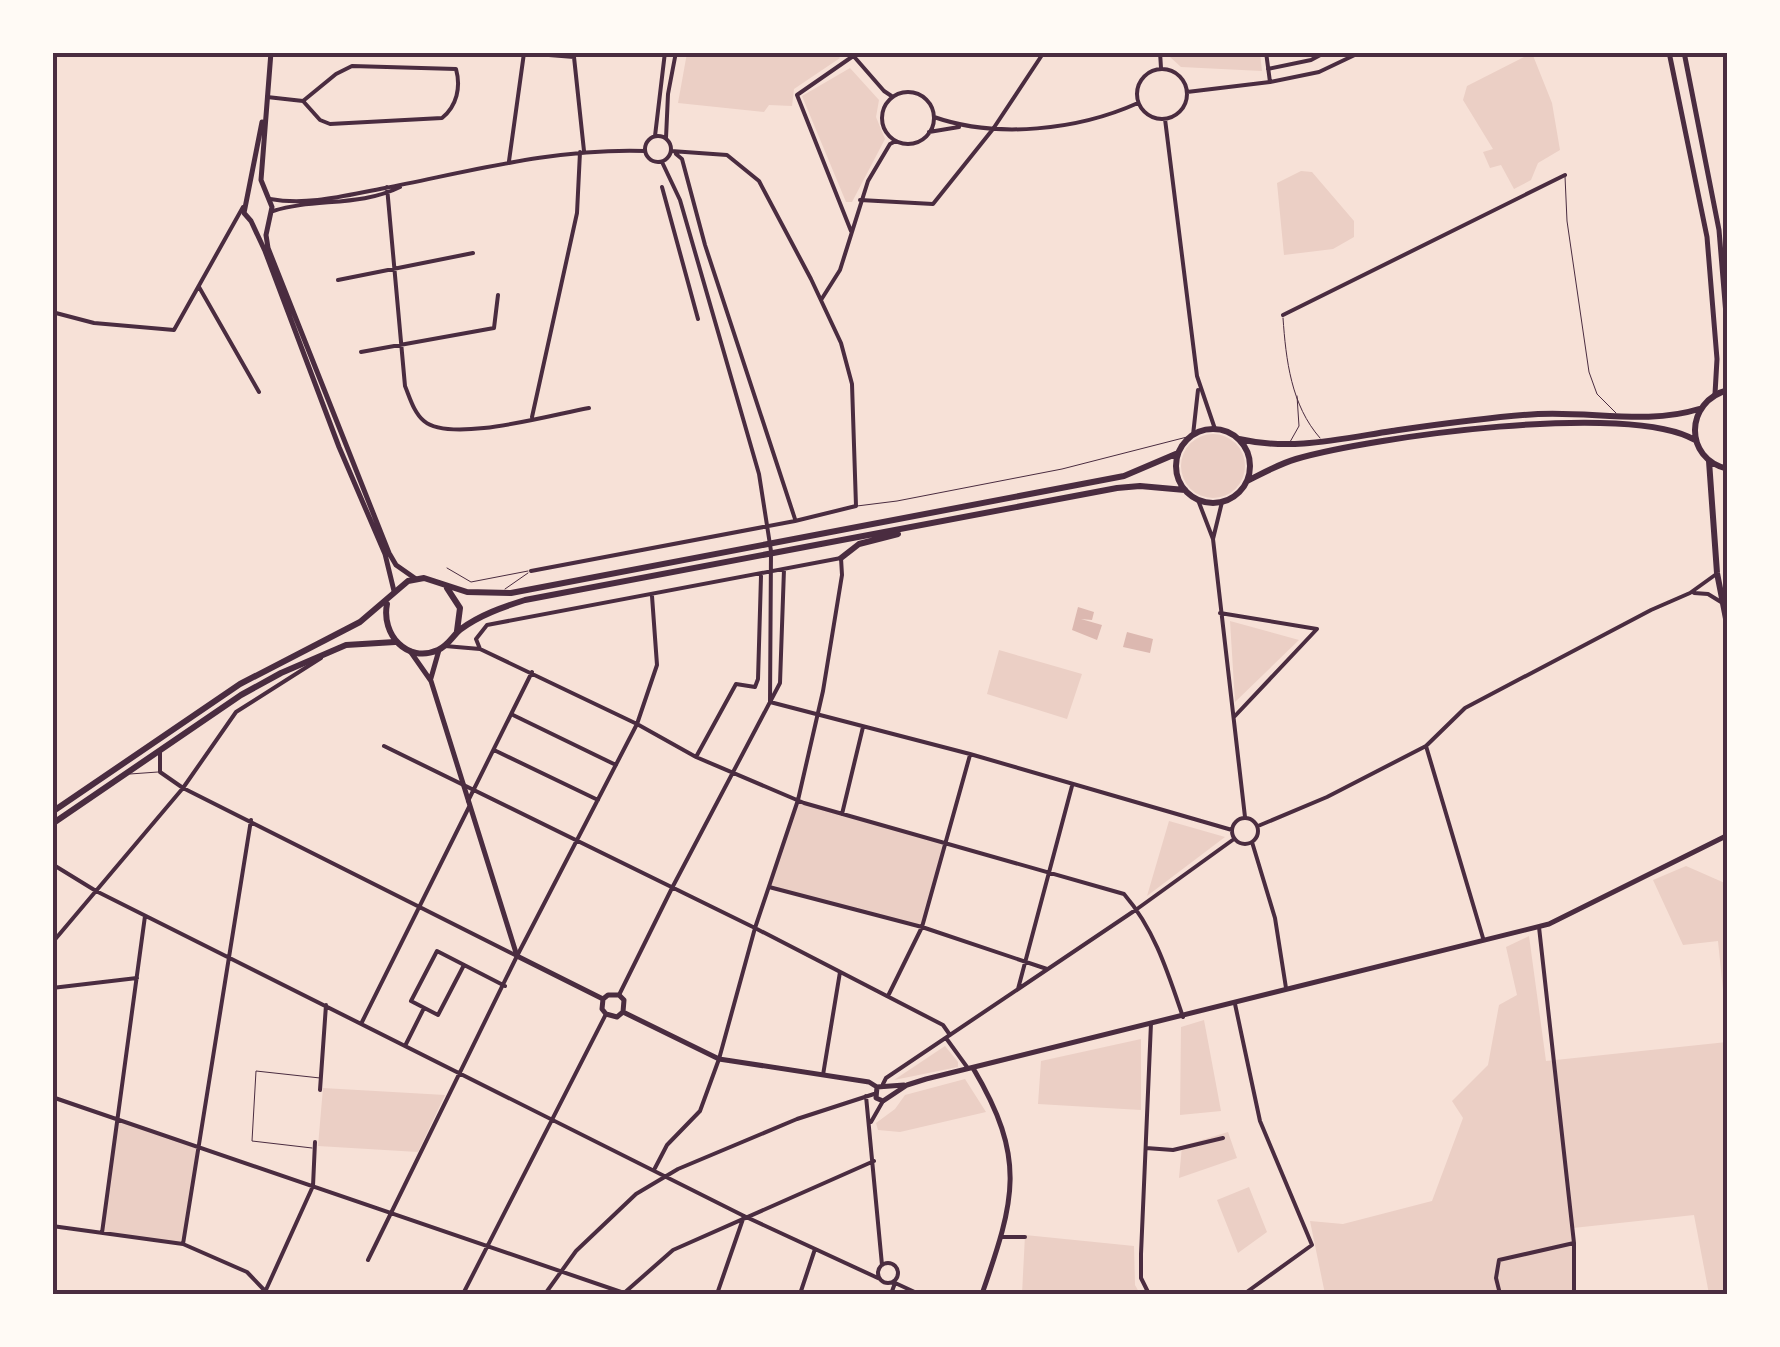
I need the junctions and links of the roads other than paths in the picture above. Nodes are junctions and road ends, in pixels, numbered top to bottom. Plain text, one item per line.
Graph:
1 (271, 52) edge
2 (665, 52) edge
3 (676, 52) edge
4 (1044, 52) edge
5 (1160, 52) edge
6 (1266, 52) edge
7 (1326, 52) edge
8 (1361, 52) edge
9 (1668, 52) edge
10 (1684, 52) edge
11 (854, 54) edge
12 (1161, 69) junction
13 (1268, 69) junction
14 (1270, 82) junction
15 (884, 91) junction
16 (1187, 92) junction
17 (893, 96) junction
18 (267, 100) junction
19 (303, 100) junction
20 (888, 102) junction
21 (1138, 103) junction
22 (934, 117) junction
23 (1165, 119) junction
24 (960, 126) junction
25 (993, 129) junction
26 (929, 132) junction
27 (655, 136) junction
28 (666, 138) junction
29 (893, 143) junction
30 (645, 151) junction
31 (582, 152) junction
32 (671, 152) junction
33 (509, 161) junction
34 (662, 162) junction
35 (1565, 175) joint
36 (662, 187) dead end
37 (387, 190) junction
38 (267, 197) junction
39 (247, 198) junction
40 (860, 200) junction
41 (243, 207) junction
42 (270, 215) junction
43 (251, 220) junction
44 (231, 226) junction
45 (851, 231) junction
46 (473, 253) dead end
47 (394, 271) junction
48 (338, 280) dead end
49 (704, 284) junction
50 (200, 287) junction
51 (690, 288) junction
52 (498, 295) dead end
53 (820, 300) junction
54 (52, 312) edge
55 (1282, 314) joint
56 (698, 319) dead end
57 (1728, 339) edge
58 (399, 344) junction
59 (361, 352) dead end
60 (1198, 385) junction
61 (1728, 390) edge
62 (259, 392) dead end
63 (1296, 393) junction
64 (1716, 394) junction
65 (589, 408) dead end
66 (1700, 409) junction
67 (1619, 415) junction
68 (532, 418) junction
69 (1215, 428) junction
70 (1192, 435) junction
71 (1239, 439) junction
72 (1695, 440) junction
73 (1324, 442) junction
74 (1287, 446) junction
75 (1337, 450) junction
76 (1178, 453) junction
77 (1709, 461) junction
78 (1728, 469) edge
79 (1247, 482) junction
80 (1184, 490) junction
81 (1728, 492) edge
82 (1198, 500) junction
83 (1727, 501) edge
84 (1222, 502) junction
85 (856, 506) junction
86 (796, 521) junction
87 (938, 523) junction
88 (1213, 538) junction
89 (841, 558) junction
90 (1728, 560) edge
91 (786, 566) junction
92 (447, 568) dead end
93 (531, 571) junction
94 (1718, 573) junction
95 (761, 574) junction
96 (416, 579) junction
97 (448, 588) junction
98 (394, 591) junction
99 (1690, 593) junction
100 (494, 595) junction
101 (652, 596) junction
102 (389, 600) junction
103 (1721, 602) junction
104 (1220, 613) junction
105 (1728, 629) edge
106 (456, 632) junction
107 (396, 642) junction
108 (442, 648) junction
109 (480, 649) junction
110 (331, 650) junction
111 (410, 651) junction
112 (532, 672) junction
113 (431, 681) junction
114 (770, 702) junction
115 (818, 713) junction
116 (513, 715) junction
117 (1231, 719) junction
118 (637, 724) junction
119 (862, 727) junction
120 (384, 746) dead end
121 (1426, 746) junction
122 (494, 750) junction
123 (160, 751) junction
124 (970, 754) junction
125 (696, 757) junction
126 (616, 764) junction
127 (733, 771) junction
128 (160, 772) junction
129 (122, 776) junction
130 (1073, 784) junction
131 (462, 786) junction
132 (183, 788) junction
133 (474, 792) junction
134 (598, 800) junction
135 (798, 800) junction
136 (468, 803) junction
137 (52, 812) edge
138 (842, 814) junction
139 (1245, 817) junction
140 (251, 820) junction
141 (52, 824) edge
142 (1258, 826) junction
143 (1232, 830) junction
144 (1727, 835) edge
145 (1234, 838) junction
146 (578, 840) junction
147 (1252, 842) junction
148 (944, 844) junction
149 (52, 864) edge
150 (1048, 874) junction
151 (770, 887) junction
152 (672, 888) junction
153 (96, 890) junction
154 (417, 906) junction
155 (1137, 909) junction
156 (145, 915) junction
157 (1539, 927) junction
158 (755, 928) junction
159 (922, 928) junction
160 (1484, 941) junction
161 (52, 943) edge
162 (230, 956) junction
163 (517, 956) junction
164 (1024, 962) junction
165 (464, 965) junction
166 (1047, 969) junction
167 (840, 971) junction
168 (136, 978) junction
169 (505, 986) junction
170 (52, 988) edge
171 (1018, 989) junction
172 (1286, 991) junction
173 (619, 995) junction
174 (888, 996) junction
175 (604, 999) junction
176 (326, 1004) junction
177 (1235, 1004) junction
178 (424, 1008) junction
179 (623, 1012) junction
180 (606, 1014) junction
181 (1183, 1017) junction
182 (362, 1022) junction
183 (1151, 1024) junction
184 (948, 1037) junction
185 (406, 1044) junction
186 (718, 1059) junction
187 (971, 1068) junction
188 (461, 1071) junction
189 (822, 1076) junction
190 (320, 1078) junction
191 (906, 1085) junction
192 (880, 1088) junction
193 (320, 1090) dead end
194 (891, 1095) junction
195 (866, 1096) junction
196 (52, 1097) edge
197 (883, 1102) junction
198 (552, 1118) junction
199 (117, 1119) junction
200 (870, 1127) junction
201 (1223, 1138) dead end
202 (315, 1145) joint
203 (200, 1148) junction
204 (1146, 1148) junction
205 (874, 1161) junction
206 (655, 1168) junction
207 (668, 1175) junction
208 (313, 1186) junction
209 (392, 1214) junction
210 (744, 1216) junction
211 (52, 1226) edge
212 (102, 1233) junction
213 (1025, 1236) dead end
214 (1002, 1237) junction
215 (1574, 1242) junction
216 (183, 1244) junction
217 (488, 1246) junction
218 (815, 1249) junction
219 (368, 1260) dead end
220 (882, 1264) junction
221 (559, 1272) junction
222 (880, 1279) junction
223 (894, 1282) junction
224 (267, 1293) edge
225 (463, 1294) edge
226 (545, 1294) edge
227 (624, 1294) edge
228 (717, 1294) edge
229 (800, 1294) edge
230 (891, 1294) edge
231 (918, 1294) edge
232 (982, 1294) edge
233 (1149, 1294) edge
234 (1244, 1294) edge
235 (1500, 1294) edge
236 (1574, 1294) edge

1 - 18 street
2 - 27 street
3 - 28 street
4 - 25 street
5 - 12 street
6 - 13 street
7 - 13 street
8 - 14 street
9 - 64 street
10 - 57 street
11 - 15 street
11 - 45 street
12 - 16 street
12 - 21 street
13 - 14 street
14 - 16 street
15 - 17 street
15 - 20 street
16 - 23 street
17 - 20 street
17 - 22 street
18 - 19 street
18 - 38 street
18 - 39 street
19 - 19 street
20 - 29 street
21 - 23 street
21 - 25 street
22 - 24 street
22 - 26 street
23 - 60 street
24 - 25 street
24 - 26 street
25 - 40 street
26 - 29 street
27 - 28 street
27 - 30 street
28 - 32 street
29 - 40 street
30 - 31 street
30 - 34 street
31 - 33 street
31 - 33 street
31 - 68 street
32 - 34 street
32 - 53 street
32 - 86 street
33 - 37 street
34 - 49 street
35 - 55 street
35 - 67 lane
36 - 51 street
37 - 38 street
37 - 42 street
37 - 47 street
38 - 39 street
38 - 42 street
39 - 41 street
40 - 45 street
41 - 43 street
41 - 44 street
42 - 43 street
42 - 96 street
43 - 44 street
43 - 98 street
44 - 50 street
45 - 53 street
46 - 47 street
47 - 48 street
47 - 58 street
49 - 51 street
49 - 114 street
50 - 54 street
50 - 62 street
51 - 56 street
52 - 58 street
53 - 85 street
55 - 63 lane
58 - 59 street
58 - 68 street
60 - 69 street
60 - 70 street
61 - 64 main road
63 - 73 lane
63 - 74 lane
64 - 66 main road
65 - 68 street
66 - 67 main road
66 - 72 main road
67 - 73 main road
69 - 70 main road
69 - 71 main road
70 - 76 main road
70 - 85 lane
71 - 74 main road
71 - 79 main road
72 - 75 main road
72 - 77 main road
73 - 74 main road
73 - 75 lane
75 - 79 main road
76 - 80 main road
76 - 100 main road
77 - 78 main road
77 - 94 main road
79 - 84 main road
80 - 82 main road
80 - 87 main road
81 - 83 main road
82 - 84 main road
82 - 88 street
83 - 90 main road
84 - 88 street
85 - 86 street
86 - 93 street
87 - 89 main road
87 - 106 main road
88 - 104 street
89 - 91 street
89 - 115 street
91 - 95 street
91 - 114 street
92 - 93 lane
93 - 100 lane
94 - 99 street
94 - 103 main road
95 - 101 street
95 - 125 street
96 - 97 main road
96 - 98 main road
97 - 100 main road
97 - 106 main road
98 - 102 main road
99 - 103 street
99 - 121 street
101 - 109 street
101 - 118 street
102 - 107 main road
102 - 137 main road
103 - 105 main road
104 - 117 street
104 - 117 street
106 - 108 main road
107 - 110 main road
107 - 111 main road
108 - 109 street
108 - 111 main road
108 - 113 street
109 - 112 street
110 - 123 main road
110 - 132 street
111 - 113 street
112 - 116 street
112 - 118 street
113 - 131 street
114 - 115 street
114 - 127 street
115 - 119 street
115 - 135 street
116 - 122 street
116 - 126 street
117 - 139 street
118 - 125 street
118 - 126 street
119 - 124 street
119 - 138 street
120 - 131 street
121 - 142 street
121 - 160 street
122 - 133 street
122 - 134 street
123 - 128 street
123 - 129 main road
124 - 130 street
124 - 148 street
125 - 127 street
126 - 134 street
127 - 135 street
127 - 152 street
128 - 129 lane
128 - 132 street
129 - 141 main road
130 - 143 street
130 - 150 street
131 - 133 street
131 - 136 street
132 - 140 street
132 - 153 street
133 - 136 street
133 - 146 street
134 - 146 street
135 - 138 street
135 - 151 street
136 - 154 street
136 - 163 street
138 - 148 street
139 - 142 street
139 - 143 street
140 - 154 street
140 - 162 street
142 - 147 street
143 - 145 street
144 - 157 street
145 - 147 street
145 - 155 street
146 - 152 street
146 - 163 street
147 - 172 street
148 - 150 street
148 - 159 street
149 - 153 street
150 - 155 street
150 - 164 street
151 - 158 street
151 - 159 street
152 - 158 street
152 - 173 street
153 - 156 street
153 - 161 street
154 - 163 street
154 - 182 street
155 - 166 street
155 - 181 street
156 - 162 street
156 - 168 street
157 - 160 street
157 - 215 street
158 - 167 street
158 - 186 street
159 - 164 street
159 - 174 street
160 - 172 street
162 - 176 street
162 - 203 street
163 - 169 street
163 - 175 street
164 - 166 street
164 - 171 street
165 - 169 street
165 - 178 street
165 - 178 street
166 - 171 street
167 - 174 street
167 - 189 street
168 - 170 street
168 - 199 street
169 - 188 street
171 - 184 street
172 - 177 street
173 - 175 street
173 - 179 street
174 - 184 street
175 - 180 street
176 - 182 street
176 - 190 street
177 - 181 street
177 - 234 street
178 - 185 street
179 - 180 street
179 - 186 street
180 - 198 street
181 - 183 street
182 - 185 street
183 - 187 street
183 - 204 street
184 - 187 street
184 - 192 street
185 - 188 street
186 - 189 street
186 - 206 street
187 - 191 street
187 - 214 street
188 - 198 street
188 - 209 street
189 - 192 street
190 - 193 street
190 - 202 lane
191 - 192 street
191 - 194 street
192 - 194 street
192 - 195 street
192 - 197 street
194 - 197 street
195 - 200 street
195 - 207 street
196 - 199 street
197 - 200 street
198 - 206 street
198 - 217 street
199 - 203 street
199 - 212 street
200 - 205 street
201 - 204 street
202 - 208 street
203 - 208 street
203 - 216 street
204 - 233 street
205 - 210 street
205 - 220 street
206 - 207 street
207 - 210 street
207 - 221 street
208 - 209 street
208 - 224 street
209 - 217 street
209 - 219 street
210 - 218 street
210 - 227 street
210 - 228 street
211 - 212 street
212 - 216 street
213 - 214 street
214 - 232 street
215 - 235 street
215 - 236 street
216 - 224 street
217 - 221 street
217 - 225 street
218 - 222 street
218 - 229 street
220 - 222 street
220 - 223 street
221 - 226 street
221 - 227 street
222 - 223 street
223 - 230 street
223 - 231 street

